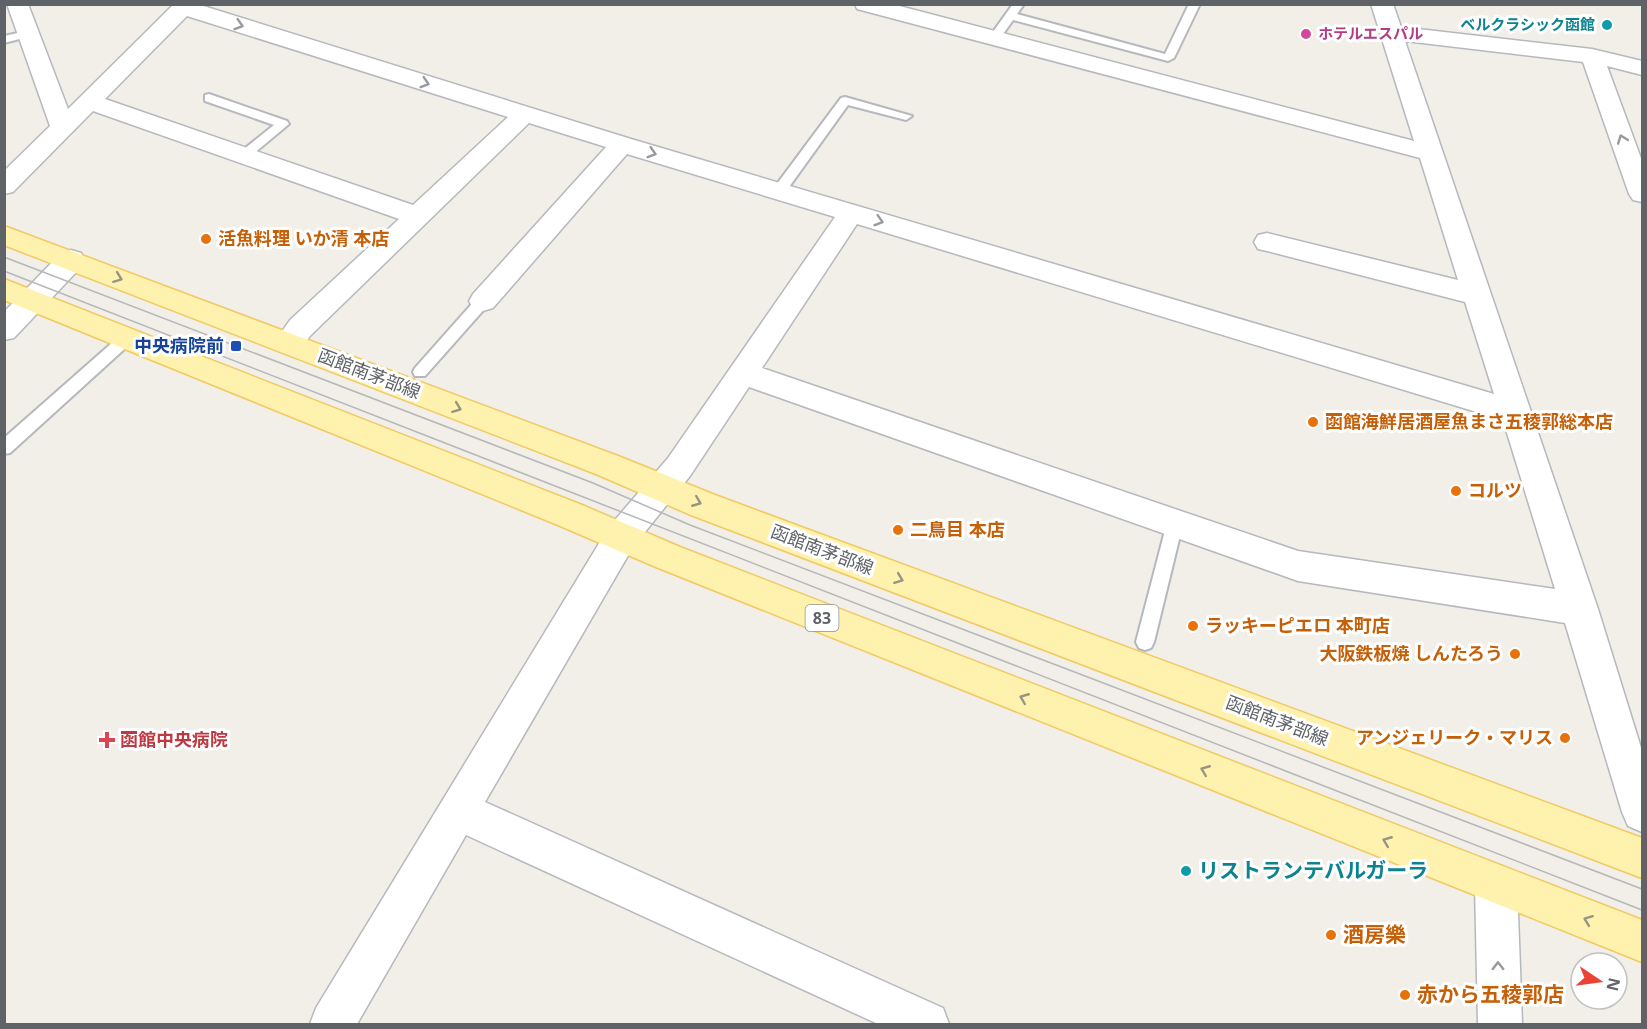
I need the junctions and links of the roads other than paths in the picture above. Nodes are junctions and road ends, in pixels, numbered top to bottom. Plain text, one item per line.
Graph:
1 (17, 4) edge
2 (865, 4) edge
3 (1019, 4) edge
4 (1195, 4) edge
5 (185, 6) edge
6 (1380, 13) edge
7 (1011, 16) junction
8 (27, 34) junction
9 (994, 39) junction
10 (4, 40) edge
11 (1592, 56) junction
12 (1642, 68) edge
13 (209, 98) dead end
14 (90, 102) junction
15 (525, 114) junction
16 (906, 116) dead end
17 (63, 129) junction
18 (622, 144) junction
19 (1430, 153) junction
20 (243, 156) junction
21 (4, 186) edge
22 (1642, 190) edge
23 (779, 191) junction
24 (851, 213) junction
25 (417, 216) junction
26 (4, 235) edge
27 (1268, 242) dead end
28 (71, 260) junction
29 (18, 294) edge
30 (1474, 294) junction
31 (483, 301) joint
32 (4, 330) edge
33 (126, 339) junction
34 (289, 343) junction
35 (420, 372) dead end
36 (744, 373) junction
37 (1515, 412) junction
38 (4, 448) edge
39 (662, 488) junction
40 (1175, 523) junction
41 (621, 537) junction
42 (1581, 609) junction
43 (1145, 642) dead end
44 (459, 811) junction
45 (1642, 812) edge
46 (1642, 858) edge
47 (1496, 885) junction
48 (1642, 941) edge
49 (919, 1023) edge
50 (332, 1024) edge
51 (1500, 1024) edge

1 - 8 street
2 - 9 street
3 - 7 lane
4 - 7 lane
5 - 14 street
5 -> 15 street
6 - 11 street
6 - 19 street
7 - 9 lane
8 - 10 lane
8 - 17 street
9 - 19 street
11 - 12 street
22 -> 11 street
13 - 20 lane
14 - 17 street
14 - 20 street
15 - 18 street
15 - 25 street
16 - 23 lane
17 - 21 street
18 -> 23 street
18 - 31 street
19 - 30 street
20 - 25 street
23 - 24 street
24 - 36 street
24 -> 37 street
25 - 34 street
26 - 28 main road, 函館南茅部線
27 - 30 street
28 - 29 street
28 -> 34 main road, 函館南茅部線
29 - 32 street
29 - 33 main road, 83
30 - 37 street
31 - 35 lane
33 - 38 lane
33 - 41 main road, 83
34 -> 39 main road, 函館南茅部線
36 - 39 street
36 - 40 street
37 - 42 street
39 - 41 street
39 -> 46 main road, 函館南茅部線
40 - 42 street
40 - 43 lane
41 - 44 street
47 -> 41 main road, 83
42 - 45 street
44 - 49 street
44 - 50 street
48 -> 47 main road, 83
51 -> 47 street

